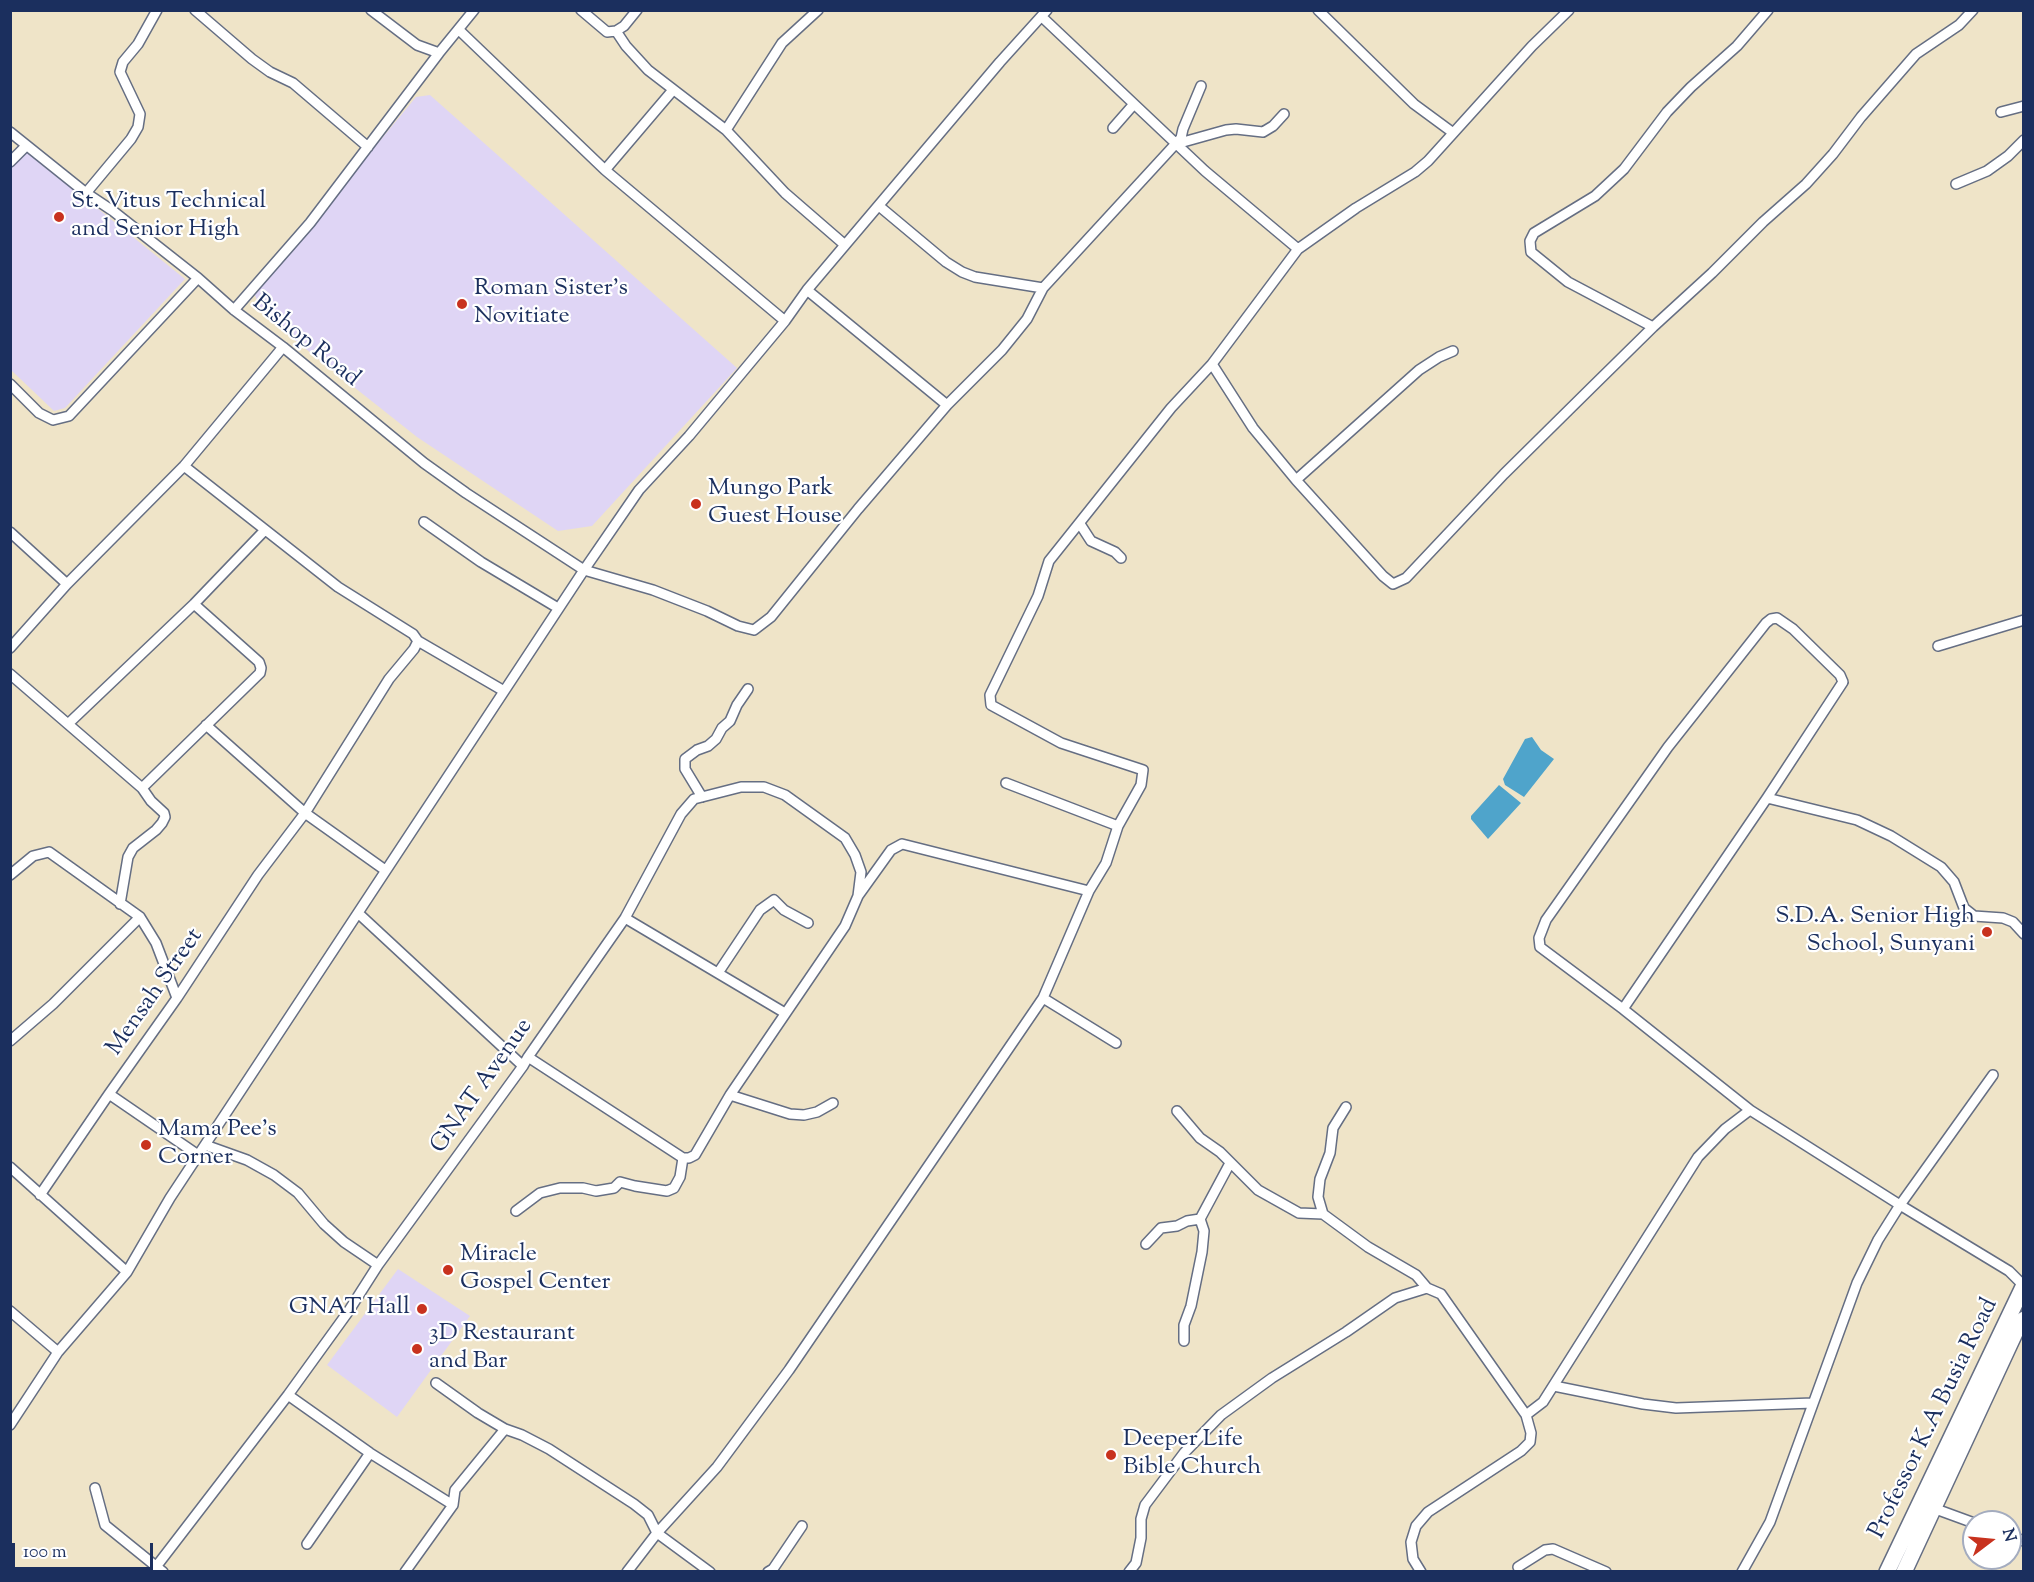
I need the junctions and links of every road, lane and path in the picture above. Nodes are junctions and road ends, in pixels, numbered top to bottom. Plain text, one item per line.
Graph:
1 (157, 10) edge
2 (195, 10) edge
3 (371, 10) edge
4 (474, 10) edge
5 (581, 10) edge
6 (637, 10) edge
7 (818, 10) edge
8 (1318, 10) edge
9 (1569, 10) edge
10 (1768, 10) edge
11 (1972, 10) edge
12 (1044, 14) edge
13 (459, 30) junction
14 (616, 31) junction
15 (439, 53) junction
16 (1201, 86) dead end
17 (673, 90) junction
18 (1134, 104) junction
19 (2024, 106) edge
20 (2001, 112) dead end
21 (1284, 114) dead end
22 (1113, 128) dead end
23 (726, 130) junction
24 (10, 132) edge
25 (1452, 132) junction
26 (2024, 140) edge
27 (1176, 144) junction
28 (26, 146) junction
29 (368, 147) junction
30 (10, 162) edge
31 (605, 170) junction
32 (1956, 184) dead end
33 (86, 193) junction
34 (879, 206) junction
35 (845, 245) junction
36 (1298, 249) junction
37 (198, 278) junction
38 (1043, 288) junction
39 (807, 290) junction
40 (234, 310) junction
41 (785, 321) junction
42 (1653, 327) junction
43 (283, 347) junction
44 (1453, 351) dead end
45 (1212, 364) junction
46 (10, 384) edge
47 (947, 405) junction
48 (184, 466) junction
49 (1296, 480) junction
50 (424, 522) dead end
51 (1080, 524) junction
52 (265, 530) junction
53 (10, 532) edge
54 (1121, 558) dead end
55 (584, 570) junction
56 (68, 584) junction
57 (194, 604) junction
58 (558, 608) junction
59 (2024, 620) edge
60 (418, 641) junction
61 (1938, 646) dead end
62 (10, 648) edge
63 (10, 674) edge
64 (748, 689) dead end
65 (504, 691) junction
66 (69, 723) junction
67 (206, 725) junction
68 (1006, 783) dead end
69 (142, 788) junction
70 (702, 797) junction
71 (1767, 798) junction
72 (305, 813) junction
73 (1118, 826) junction
74 (385, 870) junction
75 (10, 875) edge
76 (1089, 891) junction
77 (858, 896) junction
78 (120, 904) junction
79 (358, 913) junction
80 (140, 917) junction
81 (625, 918) junction
82 (808, 923) dead end
83 (2024, 934) edge
84 (718, 973) junction
85 (177, 998) junction
86 (1042, 998) junction
87 (1623, 1009) junction
88 (785, 1013) junction
89 (10, 1041) edge
90 (1116, 1043) dead end
91 (525, 1062) junction
92 (1994, 1075) dead end
93 (109, 1094) junction
94 (730, 1095) junction
95 (832, 1103) dead end
96 (1346, 1107) dead end
97 (1750, 1110) junction
98 (1177, 1111) dead end
99 (205, 1145) junction
100 (198, 1155) junction
101 (683, 1158) junction
102 (1230, 1163) junction
103 (10, 1167) edge
104 (40, 1195) junction
105 (1900, 1205) junction
106 (516, 1211) dead end
107 (1323, 1214) junction
108 (1200, 1219) junction
109 (1146, 1244) dead end
110 (378, 1265) junction
111 (2009, 1271) junction
112 (127, 1272) junction
113 (2024, 1273) edge
114 (2023, 1286) edge
115 (1426, 1288) junction
116 (10, 1311) edge
117 (2024, 1319) edge
118 (2019, 1329) edge
119 (1185, 1341) dead end
120 (58, 1352) junction
121 (436, 1383) dead end
122 (1554, 1386) junction
123 (288, 1395) junction
124 (1813, 1403) junction
125 (1526, 1415) junction
126 (10, 1425) edge
127 (505, 1429) junction
128 (370, 1453) junction
129 (95, 1488) dead end
130 (453, 1505) junction
131 (1933, 1508) junction
132 (1962, 1519) edge
133 (802, 1526) dead end
134 (657, 1533) junction
135 (307, 1544) dead end
136 (1518, 1567) dead end
137 (157, 1570) edge
138 (405, 1572) edge
139 (627, 1572) edge
140 (710, 1572) edge
141 (768, 1572) edge
142 (1129, 1572) edge
143 (1421, 1572) edge
144 (1606, 1572) edge
145 (1742, 1572) edge
146 (1887, 1572) edge
147 (1904, 1572) edge

1 - 33 street
2 - 29 street
3 - 15 street
4 - 13 street
5 - 14 street
6 - 14 street
7 - 23 street
8 - 25 street
9 - 25 street
10 - 42 street
11 - 42 street
12 - 18 street
12 - 34 street
13 - 15 street
13 - 31 street
14 - 17 street
15 - 29 street
16 - 27 street
17 - 23 street
17 - 31 street
18 - 22 street
18 - 27 street
19 - 20 street
21 - 27 street
23 - 35 street
24 - 28 street, Bishop Road
25 - 36 street
26 - 32 street
27 - 36 street
27 - 38 street
28 - 30 street
28 - 33 street, Bishop Road
29 - 40 street
31 - 41 street
33 - 37 street, Bishop Road
34 - 35 street
34 - 38 street
35 - 39 street
36 - 45 street
37 - 40 street, Bishop Road
37 - 46 street
38 - 47 street
39 - 41 street
39 - 47 street
40 - 43 street, Bishop Road
41 - 55 street
42 - 49 street
43 - 48 street
43 - 55 street, Bishop Road
44 - 49 street
45 - 49 street
45 - 51 street
47 - 55 street, Bishop Road
48 - 52 street
48 - 56 street
50 - 58 street
51 - 54 street
51 - 73 street
52 - 57 street
52 - 60 street
53 - 56 street
55 - 58 street
56 - 62 street
57 - 66 street
57 - 67 street
58 - 65 street
59 - 61 street
60 - 65 street
60 - 72 street, Mensah Street
63 - 66 street
64 - 70 street
65 - 74 street
66 - 69 street
67 - 69 street
67 - 72 street
68 - 73 street
69 - 78 street
70 - 77 street, GNAT Avenue
70 - 81 street, GNAT Avenue
71 - 83 street
71 - 87 street
71 - 87 street
72 - 74 street
72 - 85 street, Mensah Street
73 - 76 street
74 - 79 street
75 - 78 street
76 - 77 street
76 - 86 street
77 - 88 street
78 - 80 street
79 - 91 street
79 - 99 street
80 - 85 street
80 - 89 street
81 - 84 street
81 - 91 street, GNAT Avenue
82 - 84 street
84 - 88 street
85 - 93 street, Mensah Street
86 - 90 street
86 - 134 street
87 - 97 street
88 - 94 street
91 - 101 street
91 - 110 street, GNAT Avenue
92 - 105 street
93 - 100 street
93 - 104 street, Mensah Street
94 - 95 street
94 - 101 street
96 - 107 street
97 - 105 street
97 - 122 street
98 - 102 street
99 - 100 street
99 - 110 street
100 - 112 street
101 - 106 street
102 - 107 street
102 - 108 street
103 - 104 street
104 - 112 street
105 - 111 street
105 - 124 street
107 - 115 street
108 - 109 street
108 - 119 street
110 - 123 street, GNAT Avenue
111 - 113 street
111 - 114 street
112 - 120 street
114 - 146 main road, Professor K.A Busia Road
115 - 125 street
115 - 142 street
116 - 120 street
117 - 118 main road, Professor K.A Busia Road
118 - 131 main road, Professor K.A Busia Road
120 - 126 street
121 - 127 street
122 - 124 street
122 - 125 street
123 - 128 street
123 - 137 street, GNAT Avenue
124 - 145 street
125 - 143 street
127 - 130 street
127 - 134 street
128 - 130 street
128 - 135 street
129 - 137 street
130 - 138 street
131 - 132 street
131 - 147 main road, Professor K.A Busia Road
133 - 141 street
134 - 139 street
134 - 140 street
136 - 144 street

